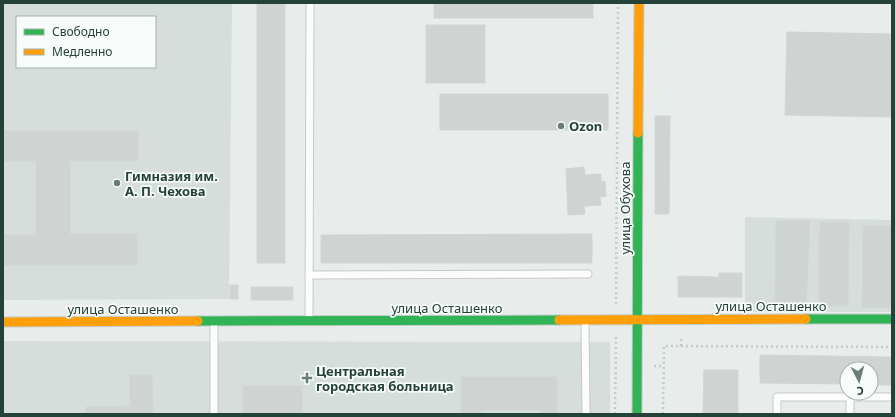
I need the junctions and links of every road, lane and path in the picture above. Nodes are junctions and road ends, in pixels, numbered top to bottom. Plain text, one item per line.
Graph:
1 (310, 3) edge
2 (618, 3) edge
3 (639, 3) edge
4 (588, 274) dead end
5 (309, 275) junction
6 (892, 319) edge
7 (616, 320) junction
8 (638, 320) junction
9 (309, 321) junction
10 (585, 321) junction
11 (3, 322) edge
12 (214, 322) junction
13 (892, 347) edge
14 (839, 397) edge
15 (879, 397) edge
16 (892, 397) edge
17 (850, 401) edge
18 (214, 414) edge
19 (586, 414) edge
20 (615, 414) edge
21 (638, 414) edge
22 (663, 414) edge
23 (777, 414) edge
24 (850, 414) edge

1 - 5 lane
2 - 7 path
3 - 8 street, улица Обухова
4 - 5 lane
5 - 9 lane
6 - 8 street, улица Осташенко
7 - 8 street, улица Осташенко
7 - 10 street, улица Осташенко
7 - 20 path
8 - 21 street, улица Обухова
9 - 10 street, улица Осташенко
9 - 12 street, улица Осташенко
10 - 19 lane
11 - 12 street, улица Осташенко
12 - 18 lane
13 - 22 path
14 - 23 lane
15 - 16 lane
17 - 24 lane

